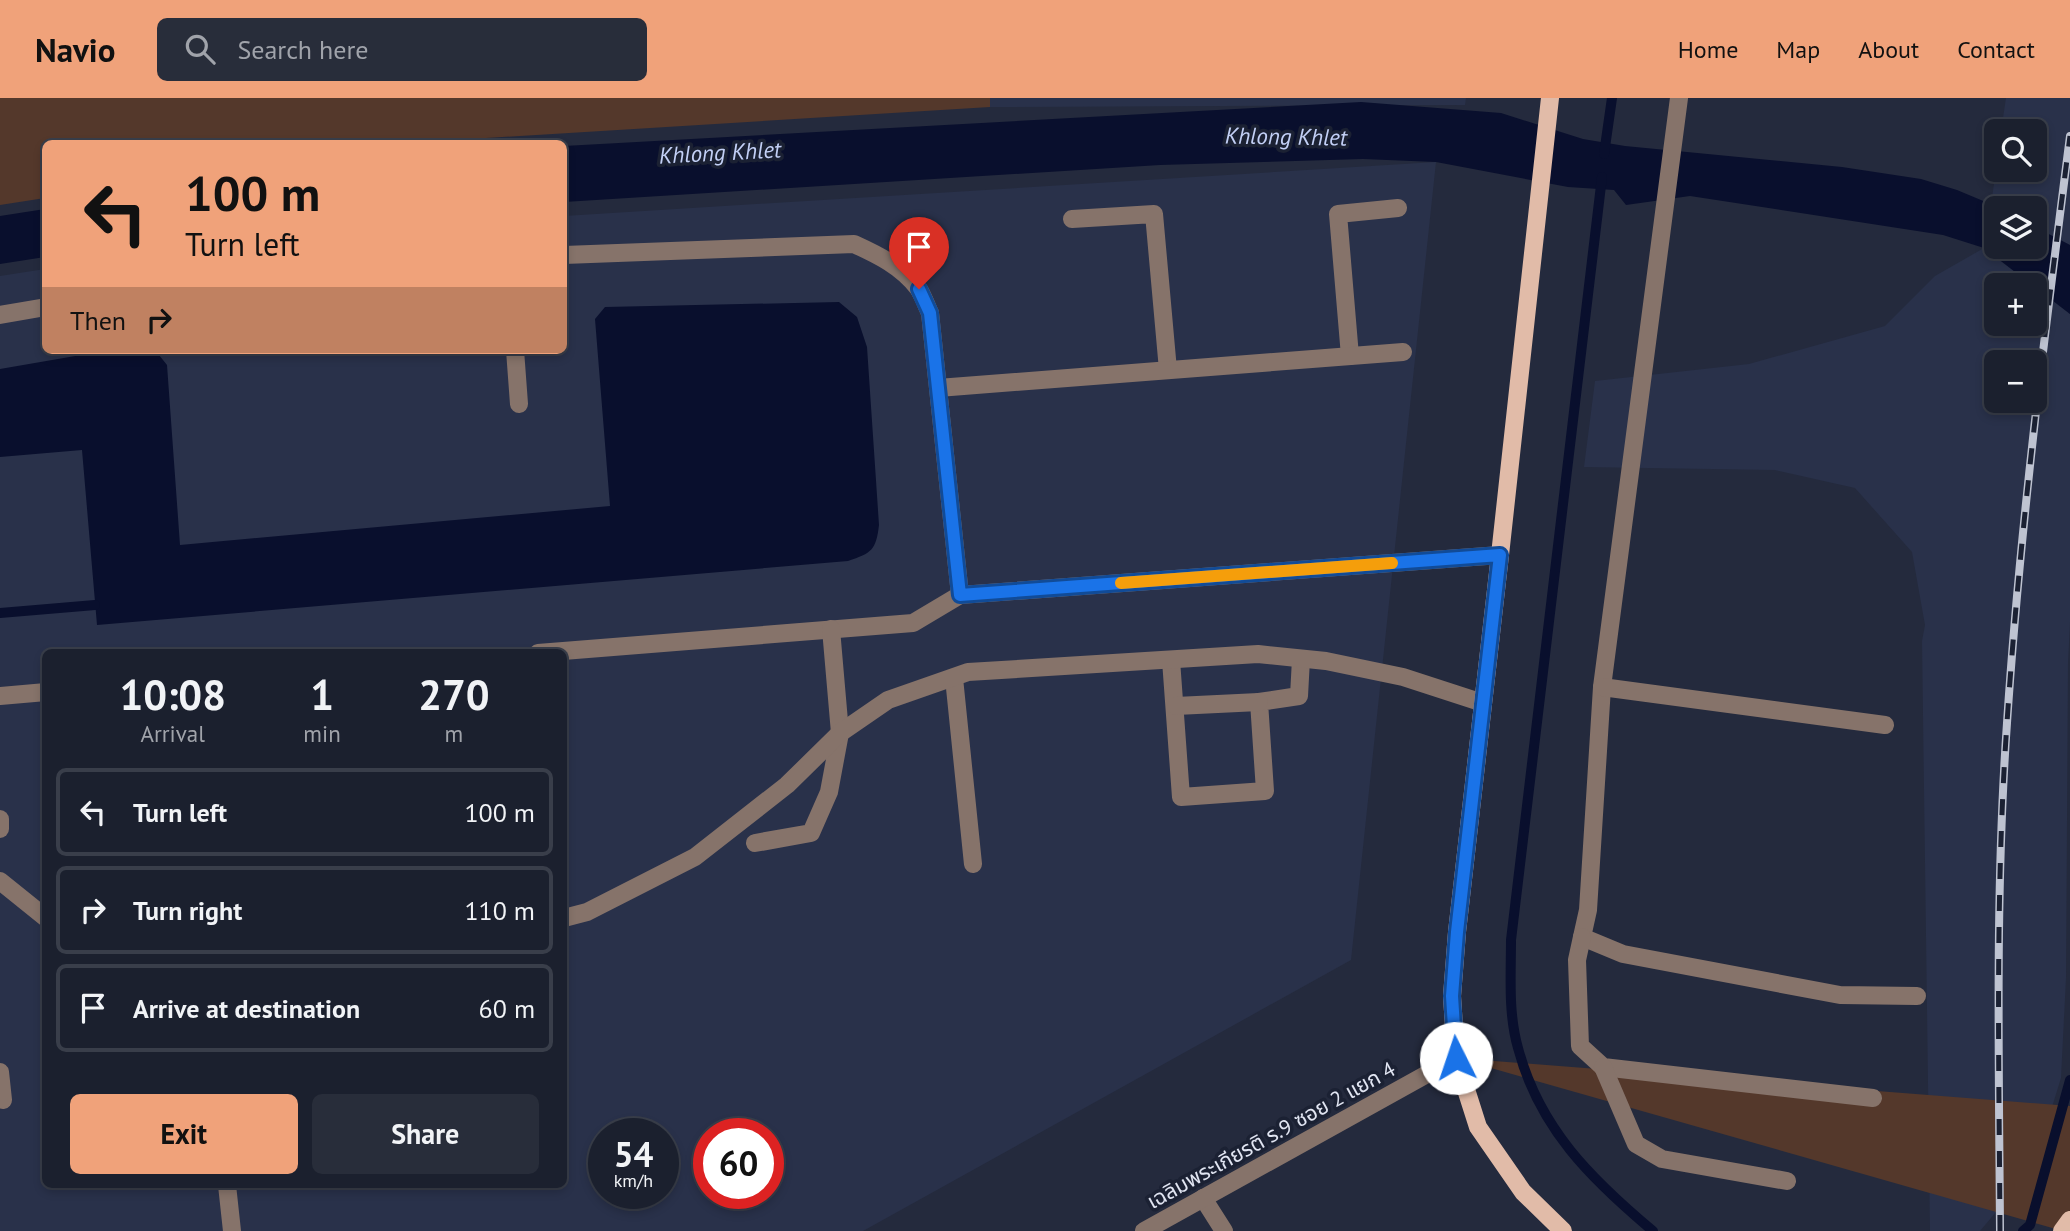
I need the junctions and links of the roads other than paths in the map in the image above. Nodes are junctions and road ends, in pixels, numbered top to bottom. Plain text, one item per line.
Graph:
1 (1679, 98) edge
2 (1550, 102) edge
3 (1398, 208) dead end
4 (1072, 219) dead end
5 (567, 255) edge
6 (42, 308) edge
7 (0, 315) edge
8 (1402, 352) dead end
9 (515, 354) edge
10 (1350, 356) junction
11 (1168, 370) junction
12 (938, 388) junction
13 (519, 404) dead end
14 (1500, 555) junction
15 (960, 595) junction
16 (831, 629) junction
17 (567, 651) edge
18 (1301, 659) junction
19 (1171, 660) junction
20 (954, 678) junction
21 (1602, 687) junction
22 (42, 692) edge
23 (0, 696) edge
24 (1259, 702) junction
25 (1483, 703) junction
26 (1176, 706) junction
27 (1885, 725) dead end
28 (840, 733) junction
29 (0, 819) edge
30 (0, 829) edge
31 (755, 843) dead end
32 (973, 864) dead end
33 (0, 881) edge
34 (42, 915) edge
35 (567, 917) edge
36 (1582, 937) junction
37 (1917, 996) dead end
38 (1456, 1058) junction
39 (1603, 1067) junction
40 (0, 1072) edge
41 (1873, 1098) dead end
42 (3, 1100) dead end
43 (1787, 1181) dead end
44 (227, 1188) edge
45 (1203, 1198) junction
46 (2070, 1220) edge
47 (232, 1231) edge
48 (1144, 1231) edge
49 (1224, 1231) edge
50 (1563, 1231) edge
51 (2063, 1231) edge

1 - 21 street
2 - 14 main road
3 - 10 street
4 - 11 street
5 - 12 street
6 - 7 street
8 - 10 street
9 - 13 street
10 - 11 street
11 - 12 street
12 - 15 street
14 - 15 street
14 - 25 main road
15 - 16 street
16 - 17 street
16 - 28 street
18 - 19 street
18 - 24 street
18 - 25 street
19 - 20 street
19 - 26 street
20 - 28 street
20 - 32 street
21 - 27 street
21 - 36 street
22 - 23 street
24 - 26 street
24 - 26 street
25 - 38 main road
28 - 31 street
28 - 35 street
29 - 30 street
33 - 34 street
36 - 37 street
36 - 39 street
38 - 45 street, เฉลิมพระเกียรติ ร.9 ซอย 2 แยก 4
38 - 50 main road
39 - 41 street
39 - 43 street
40 - 42 street
44 - 47 street
45 - 48 street, เฉลิมพระเกียรติ ร.9 ซอย 2 แยก 4
45 - 49 street
46 - 51 main road

